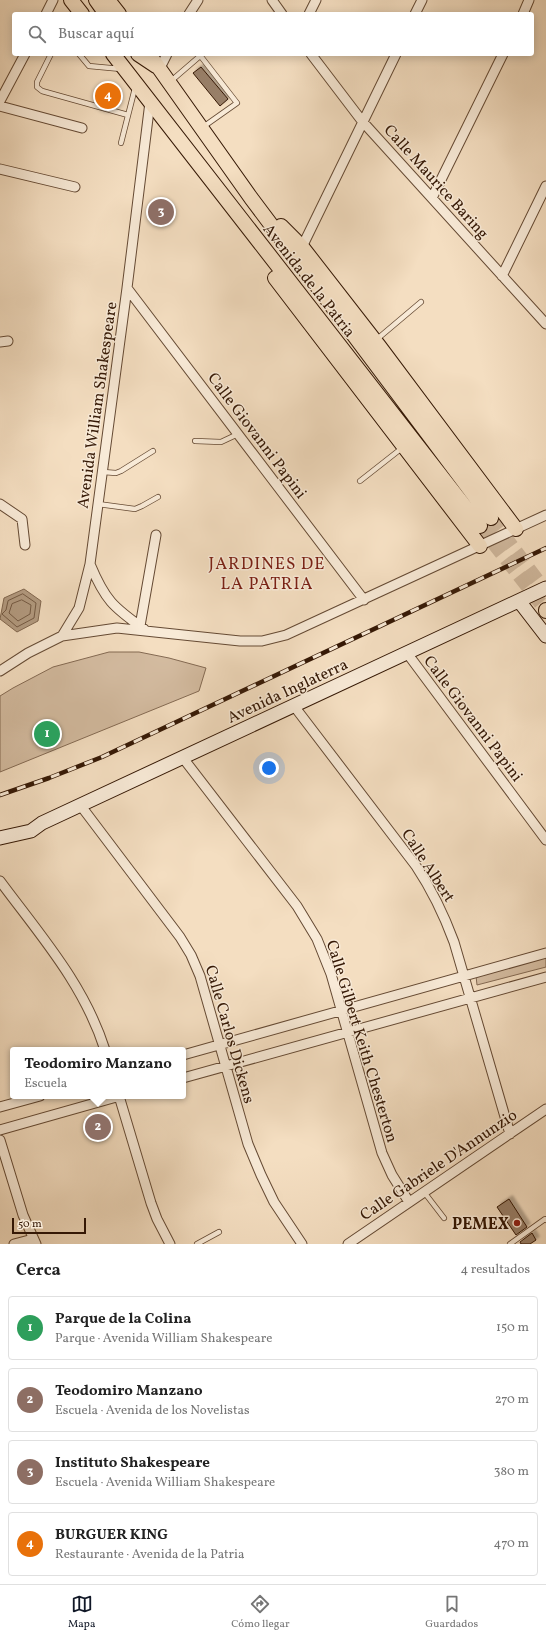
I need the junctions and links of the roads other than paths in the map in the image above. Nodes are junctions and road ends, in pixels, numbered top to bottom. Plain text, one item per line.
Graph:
1 (54, 0) edge
2 (71, 0) edge
3 (96, 0) edge
4 (108, 0) edge
5 (198, 0) edge
6 (272, 0) edge
7 (316, 0) edge
8 (422, 0) edge
9 (530, 0) edge
10 (47, 12) edge
11 (80, 12) edge
12 (105, 12) edge
13 (117, 12) edge
14 (190, 12) edge
15 (281, 12) edge
16 (310, 12) edge
17 (416, 12) edge
18 (524, 12) edge
19 (24, 56) edge
20 (50, 56) edge
21 (81, 56) edge
22 (114, 56) edge
23 (141, 56) edge
24 (151, 56) edge
25 (166, 56) edge
26 (198, 56) edge
27 (200, 56) edge
28 (313, 56) edge
29 (395, 56) edge
30 (502, 56) edge
31 (160, 68) junction
32 (124, 69) junction
33 (170, 82) junction
34 (136, 84) junction
35 (0, 101) edge
36 (150, 102) junction
37 (0, 106) edge
38 (128, 115) junction
39 (362, 121) junction
40 (82, 128) dead end
41 (202, 128) junction
42 (121, 142) dead end
43 (0, 168) edge
44 (546, 186) edge
45 (75, 187) dead end
46 (244, 187) junction
47 (432, 198) junction
48 (226, 200) junction
49 (302, 247) junction
50 (502, 276) junction
51 (127, 288) junction
52 (421, 302) dead end
53 (546, 324) edge
54 (375, 341) junction
55 (238, 434) junction
56 (195, 440) dead end
57 (403, 447) junction
58 (153, 451) dead end
59 (103, 472) junction
60 (360, 481) dead end
61 (158, 497) dead end
62 (0, 504) edge
63 (98, 504) junction
64 (546, 515) edge
65 (516, 529) junction
66 (156, 535) dead end
67 (25, 545) dead end
68 (480, 546) junction
69 (90, 564) junction
70 (99, 585) junction
71 (83, 588) junction
72 (546, 588) edge
73 (364, 600) junction
74 (519, 601) junction
75 (140, 626) junction
76 (148, 632) junction
77 (62, 636) junction
78 (546, 636) edge
79 (407, 653) junction
80 (0, 671) edge
81 (294, 706) junction
82 (183, 758) junction
83 (81, 806) junction
84 (4, 835) edge
85 (546, 840) edge
86 (0, 846) edge
87 (0, 881) edge
88 (546, 953) edge
89 (465, 976) junction
90 (546, 977) edge
91 (470, 998) junction
92 (341, 1010) junction
93 (347, 1032) junction
94 (219, 1044) junction
95 (103, 1047) edge
96 (186, 1054) edge
97 (225, 1066) junction
98 (186, 1077) edge
99 (29, 1099) edge
100 (108, 1099) edge
101 (120, 1099) edge
102 (0, 1107) edge
103 (546, 1109) edge
104 (0, 1130) edge
105 (510, 1134) junction
106 (0, 1140) edge
107 (424, 1192) junction
108 (409, 1202) junction
109 (444, 1218) dead end
110 (546, 1220) edge
111 (219, 1232) dead end
112 (35, 1241) edge
113 (14, 1244) edge
114 (170, 1244) edge
115 (197, 1244) edge
116 (302, 1244) edge
117 (348, 1244) edge
118 (510, 1244) edge

1 - 10 street
2 - 11 main road
3 - 12 main road
4 - 13 main road
5 - 14 street
6 - 15 street
7 - 16 street
8 - 17 street
9 - 18 street
19 - 35 street
20 - 38 lane
21 - 32 lane
22 - 32 main road, Avenida de la Patria
23 - 31 main road
24 - 31 main road, Avenida de la Patria
25 - 31 street
26 - 33 lane
27 - 41 lane
28 - 39 street, Calle Maurice Baring
29 - 39 street
30 - 47 street
31 - 33 main road, Avenida de la Patria
32 - 34 main road, Avenida de la Patria
33 - 41 main road, Avenida de la Patria
34 - 36 main road, Avenida de la Patria
34 - 38 lane
36 - 48 main road, Avenida de la Patria
36 - 51 street, Avenida William Shakespeare
37 - 40 street
38 - 42 lane
39 - 47 street, Calle Maurice Baring
39 - 49 street
41 - 46 main road, Avenida de la Patria
43 - 45 street
44 - 50 street
46 - 48 main road, Avenida de la Patria
46 - 49 main road
47 - 50 street, Calle Maurice Baring
48 - 57 main road
49 - 54 main road
50 - 53 street, Calle Maurice Baring
51 - 55 street, Calle Giovanni Papini
51 - 59 street, Avenida William Shakespeare
52 - 54 lane
54 - 65 main road
55 - 56 lane
55 - 73 street, Calle Giovanni Papini
57 - 60 lane
57 - 68 main road
58 - 59 lane
59 - 63 street, Avenida William Shakespeare
61 - 63 lane
62 - 67 street
63 - 69 street, Avenida William Shakespeare
64 - 65 street
65 - 68 street
66 - 75 street
68 - 73 street
69 - 70 street
69 - 71 street, Avenida William Shakespeare
70 - 71 street
70 - 75 street
71 - 77 street, Avenida William Shakespeare
72 - 74 street, Avenida Inglaterra
73 - 76 street
74 - 78 street
74 - 79 street, Avenida Inglaterra
75 - 76 street
76 - 77 street
77 - 80 street
79 - 81 street, Avenida Inglaterra
79 - 85 street, Calle Giovanni Papini
81 - 82 street, Avenida Inglaterra
81 - 89 street, Calle Albert
82 - 83 street, Avenida Inglaterra
82 - 92 street, Calle Gilbert Keith Chesterton
83 - 84 street, Avenida Inglaterra
83 - 94 street, Calle Carlos Dickens
84 - 86 street
87 - 95 street
88 - 89 street
89 - 91 street, Calle Albert
89 - 92 street
90 - 91 street
91 - 93 street
91 - 105 street, Calle Albert
92 - 93 street, Calle Gilbert Keith Chesterton
92 - 94 street
93 - 97 street
93 - 108 street, Calle Gilbert Keith Chesterton
94 - 96 street
94 - 97 street, Calle Carlos Dickens
97 - 98 street
97 - 116 street, Calle Carlos Dickens
99 - 102 street
100 - 104 street
101 - 114 street
103 - 105 street, Calle Gabriele D'Annunzio
105 - 107 street, Calle Gabriele D'Annunzio
106 - 112 street
107 - 108 street, Calle Gabriele D'Annunzio
107 - 109 lane
108 - 117 street, Calle Gabriele D'Annunzio
110 - 118 lane
111 - 115 lane
112 - 113 street

